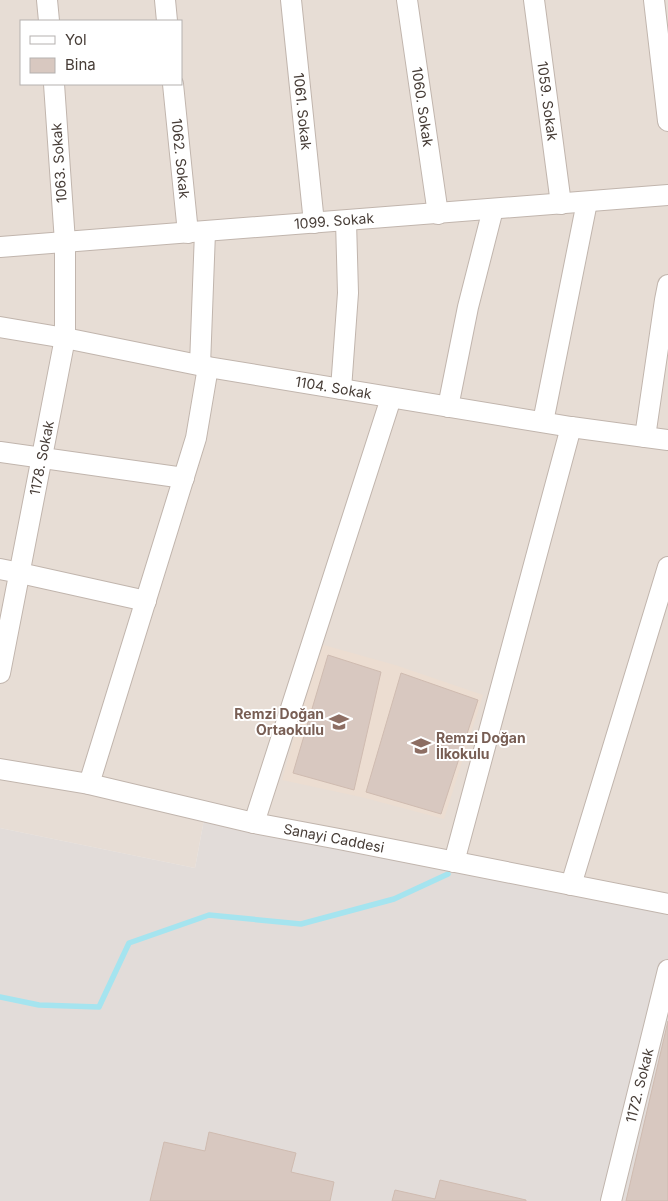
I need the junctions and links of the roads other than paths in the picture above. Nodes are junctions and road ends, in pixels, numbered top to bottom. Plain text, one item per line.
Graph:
1 (47, 0) edge
2 (165, 0) edge
3 (291, 0) edge
4 (408, 0) edge
5 (534, 0) edge
6 (654, 0) edge
7 (49, 20) edge
8 (167, 20) edge
9 (54, 85) edge
10 (173, 85) edge
11 (668, 121) edge
12 (668, 195) edge
13 (587, 202) junction
14 (560, 204) junction
15 (493, 209) junction
16 (438, 214) junction
17 (346, 221) junction
18 (314, 223) junction
19 (196, 232) junction
20 (65, 242) junction
21 (0, 247) edge
22 (668, 285) edge
23 (0, 328) edge
24 (65, 338) junction
25 (204, 366) junction
26 (341, 389) junction
27 (392, 398) junction
28 (448, 407) junction
29 (542, 422) junction
30 (571, 427) junction
31 (645, 437) junction
32 (668, 440) edge
33 (0, 452) edge
34 (42, 459) junction
35 (184, 478) junction
36 (668, 567) edge
37 (0, 569) edge
38 (20, 573) junction
39 (146, 601) junction
40 (0, 673) edge
41 (0, 769) edge
42 (89, 784) junction
43 (254, 823) junction
44 (454, 862) junction
45 (571, 885) junction
46 (668, 904) edge
47 (668, 970) edge
48 (611, 1201) edge

1 - 7 street
2 - 8 street
3 - 18 street, 1061. Sokak
4 - 16 street, 1060. Sokak
5 - 14 street, 1059. Sokak
6 - 11 street
9 - 20 street, 1063. Sokak
10 - 19 street, 1062. Sokak
12 - 13 street, 1099. Sokak
13 - 14 street, 1099. Sokak
13 - 29 street
14 - 15 street, 1099. Sokak
15 - 16 street, 1099. Sokak
15 - 28 street
16 - 17 street, 1099. Sokak
17 - 18 street, 1099. Sokak
17 - 26 street
18 - 19 street, 1099. Sokak
19 - 20 street, 1099. Sokak
19 - 25 street, 1062. Sokak
20 - 21 street, 1099. Sokak
20 - 24 street, 1178. Sokak
22 - 31 street
23 - 24 street, 1104. Sokak
24 - 25 street, 1104. Sokak
24 - 34 street, 1178. Sokak
25 - 26 street, 1104. Sokak
25 - 35 street, 1062. Sokak
26 - 27 street, 1104. Sokak
27 - 28 street, 1104. Sokak
27 - 43 street
28 - 29 street, 1104. Sokak
29 - 30 street, 1104. Sokak
30 - 31 street, 1104. Sokak
30 - 44 street
31 - 32 street, 1104. Sokak
33 - 34 street
34 - 35 street
34 - 38 street, 1178. Sokak
35 - 39 street, 1062. Sokak
36 - 45 street
37 - 38 street
38 - 39 street
38 - 40 street, 1178. Sokak
39 - 42 street, 1062. Sokak
41 - 42 street, Sanayi Caddesi
42 - 43 street, Sanayi Caddesi
43 - 44 street, Sanayi Caddesi
44 - 45 street, Sanayi Caddesi
45 - 46 street, Sanayi Caddesi
47 - 48 street, 1172. Sokak

